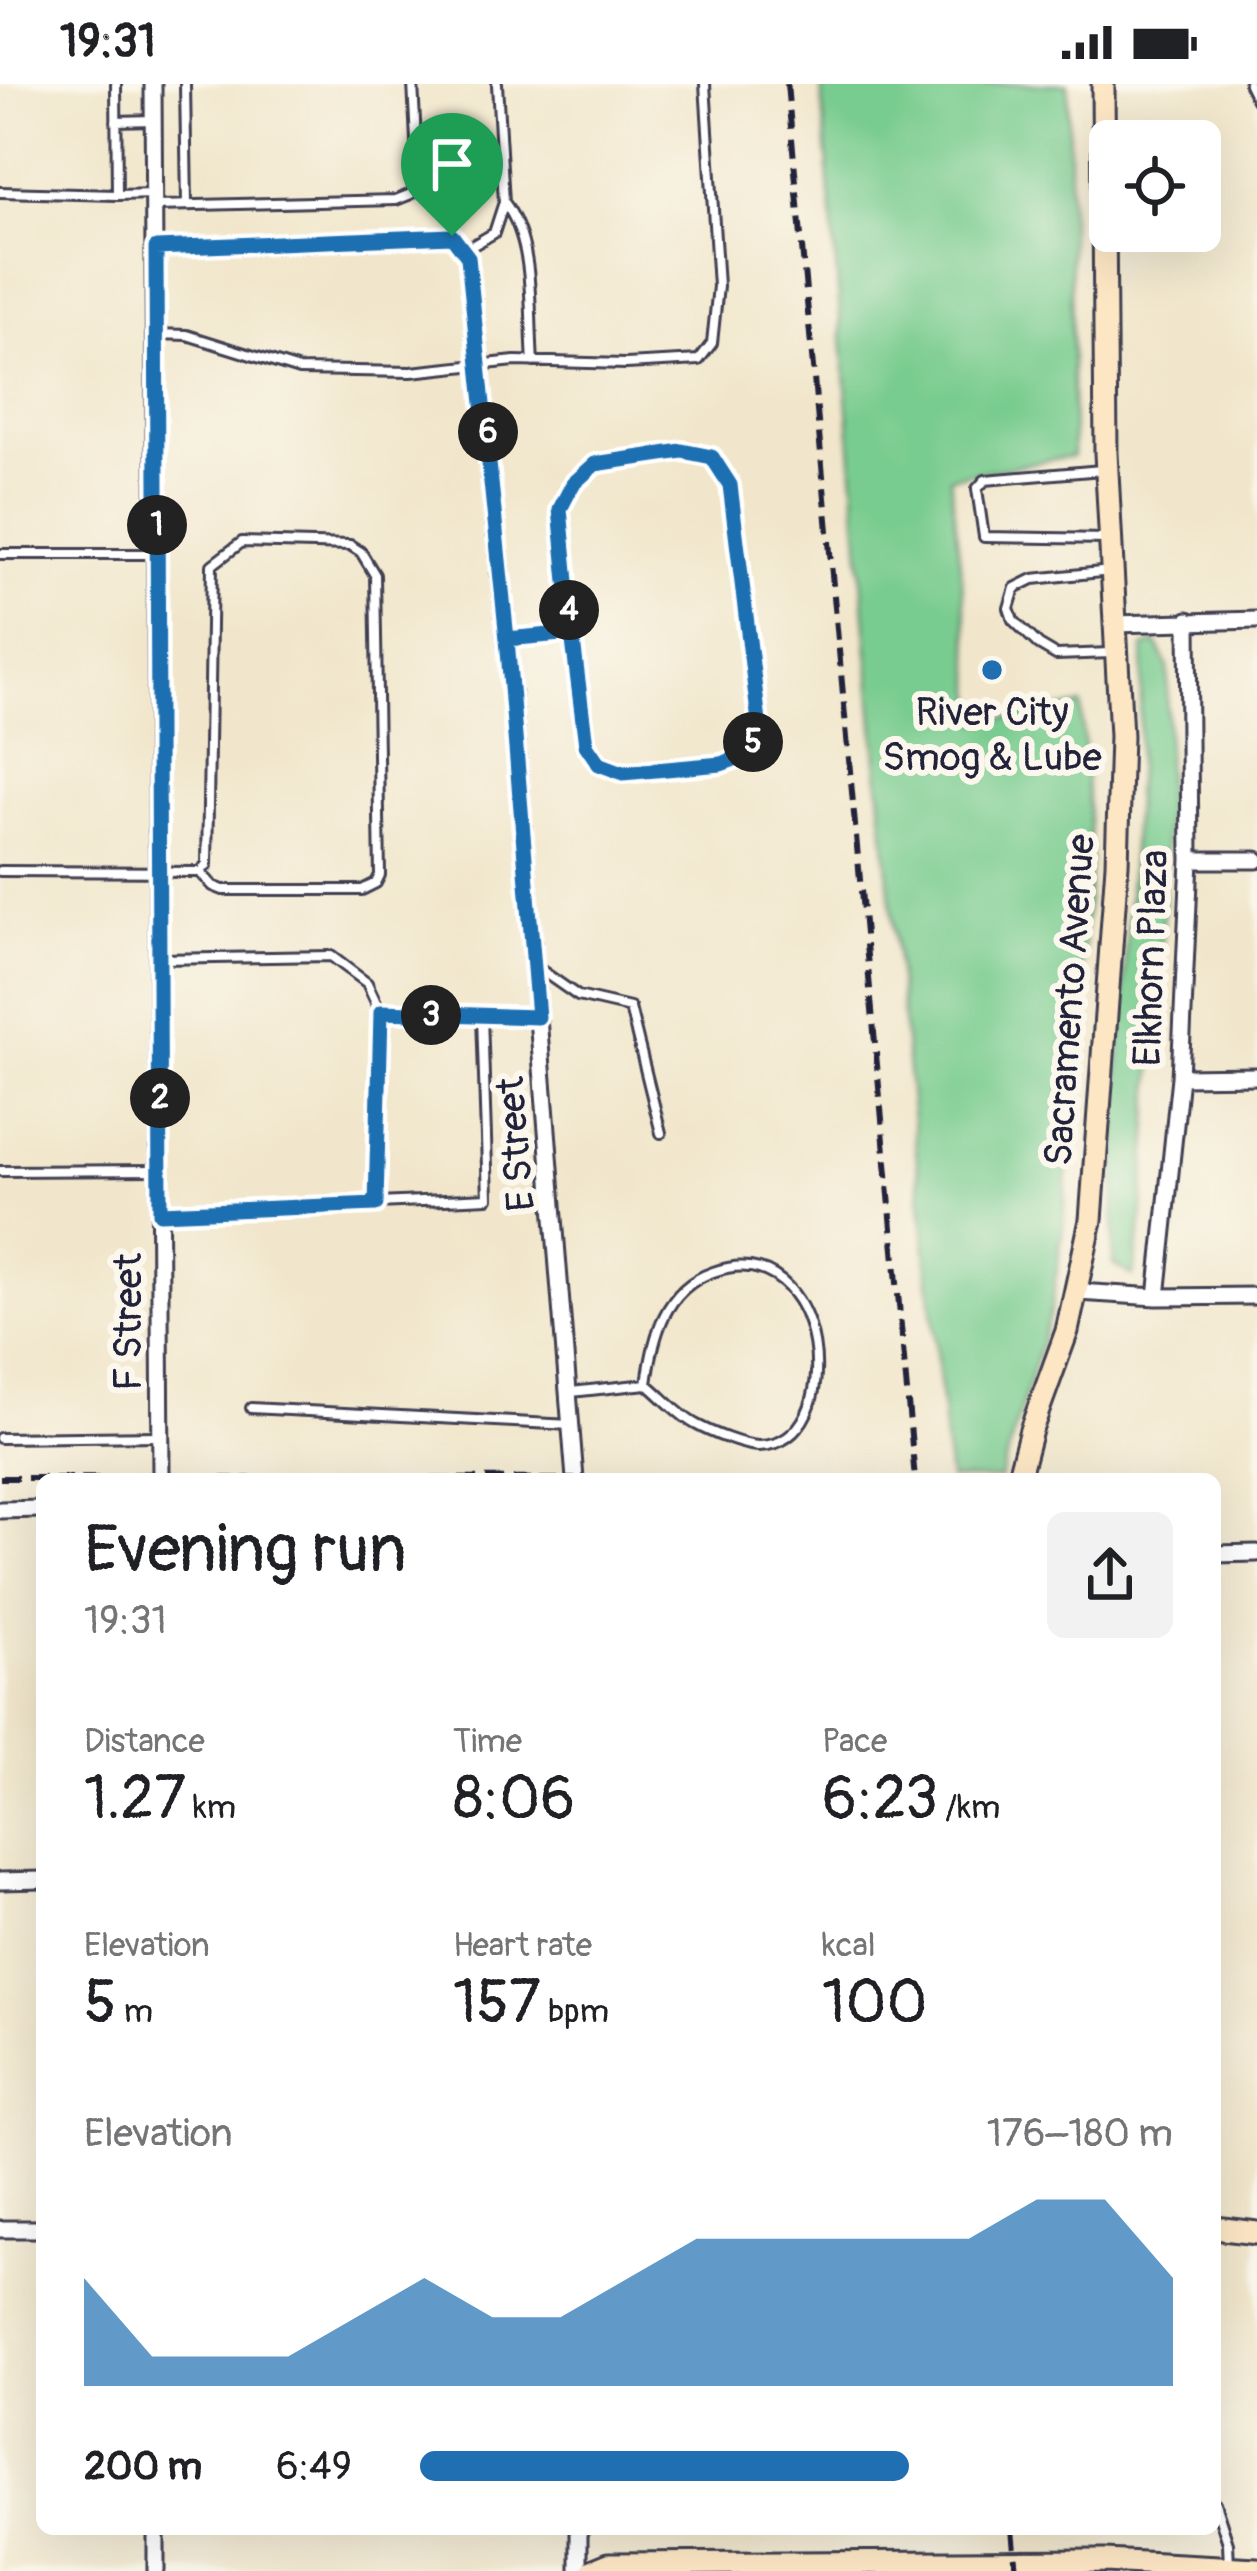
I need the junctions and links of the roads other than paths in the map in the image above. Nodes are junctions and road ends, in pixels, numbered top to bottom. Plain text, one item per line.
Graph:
1 (116, 84) edge
2 (153, 84) edge
3 (185, 84) edge
4 (413, 84) edge
5 (497, 84) edge
6 (705, 84) edge
7 (1103, 84) edge
8 (1250, 84) edge
9 (1257, 100) edge
10 (154, 120) junction
11 (116, 121) junction
12 (0, 192) edge
13 (117, 195) junction
14 (156, 200) junction
15 (505, 202) junction
16 (188, 205) junction
17 (156, 248) junction
18 (463, 251) junction
19 (157, 334) junction
20 (533, 362) junction
21 (482, 366) junction
22 (1107, 470) junction
23 (1111, 539) junction
24 (0, 554) edge
25 (158, 554) junction
26 (1113, 571) junction
27 (1188, 620) junction
28 (1257, 620) edge
29 (1115, 623) junction
30 (572, 633) junction
31 (507, 639) junction
32 (1117, 652) junction
33 (1190, 860) junction
34 (1257, 860) edge
35 (0, 871) edge
36 (159, 872) junction
37 (200, 872) junction
38 (159, 959) junction
39 (534, 966) junction
40 (381, 1012) junction
41 (482, 1016) junction
42 (538, 1017) junction
43 (1257, 1076) edge
44 (1180, 1077) junction
45 (661, 1133) dead end
46 (160, 1170) junction
47 (0, 1171) edge
48 (376, 1204) junction
49 (160, 1213) junction
50 (1078, 1292) junction
51 (1257, 1296) edge
52 (1157, 1297) junction
53 (647, 1384) junction
54 (571, 1392) junction
55 (251, 1408) dead end
56 (573, 1425) junction
57 (161, 1436) junction
58 (0, 1438) edge
59 (161, 1473) edge
60 (575, 1473) edge
61 (1020, 1473) edge
62 (36, 1509) edge
63 (0, 1510) edge
64 (1257, 1553) edge
65 (1221, 1554) edge
66 (36, 1880) edge
67 (0, 1881) edge
68 (0, 2229) edge
69 (36, 2229) edge
70 (1224, 2229) edge
71 (1257, 2233) edge
72 (1221, 2521) edge
73 (156, 2535) edge
74 (579, 2535) edge
75 (1229, 2568) edge
76 (1257, 2569) edge
77 (156, 2571) edge
78 (579, 2571) edge
79 (592, 2571) edge

1 - 11 lane
2 - 10 street, F Street
3 - 16 lane
4 - 16 lane
5 - 15 lane
6 - 20 lane
7 - 22 main road, Sacramento Avenue
8 - 9 lane
10 - 11 lane
10 - 14 street, F Street
11 - 13 lane
12 - 13 lane
13 - 14 lane
14 - 16 lane
14 - 17 street, F Street
15 - 18 lane
15 - 20 lane
17 - 18 street, E Street
17 - 19 street, F Street
18 - 21 street, E Street
19 - 21 lane
19 - 25 street, F Street
20 - 21 lane
21 - 31 street, E Street
22 - 23 main road, Sacramento Avenue
22 - 23 lane
23 - 26 main road, Sacramento Avenue
24 - 25 lane
25 - 36 street, F Street
26 - 29 main road, Sacramento Avenue
26 - 32 lane
27 - 28 street
27 - 29 street
27 - 33 street, Elkhorn Plaza
29 - 32 main road, Sacramento Avenue
30 - 30 lane
30 - 31 lane
31 - 39 street, E Street
32 - 50 main road, Sacramento Avenue
33 - 34 street
33 - 44 street, Elkhorn Plaza
35 - 36 lane
36 - 37 lane
36 - 38 street, F Street
37 - 37 lane
38 - 40 lane
38 - 46 street, F Street
39 - 42 street, E Street
39 - 45 lane
40 - 41 lane
40 - 48 lane
41 - 42 lane
41 - 48 lane
42 - 54 street, E Street
43 - 44 street
44 - 52 street, Elkhorn Plaza
46 - 47 lane
46 - 49 street, F Street
48 - 49 lane
49 - 57 street, F Street
50 - 52 street
50 - 61 main road, Sacramento Avenue
51 - 52 street
53 - 53 lane
53 - 54 lane
54 - 56 street, E Street
55 - 56 lane
56 - 60 street, E Street
57 - 58 lane
57 - 59 street, F Street
62 - 63 street
64 - 65 street
66 - 67 street
68 - 69 street
70 - 71 main road
72 - 75 lane
73 - 77 street
74 - 78 street
75 - 76 main road
75 - 79 main road

